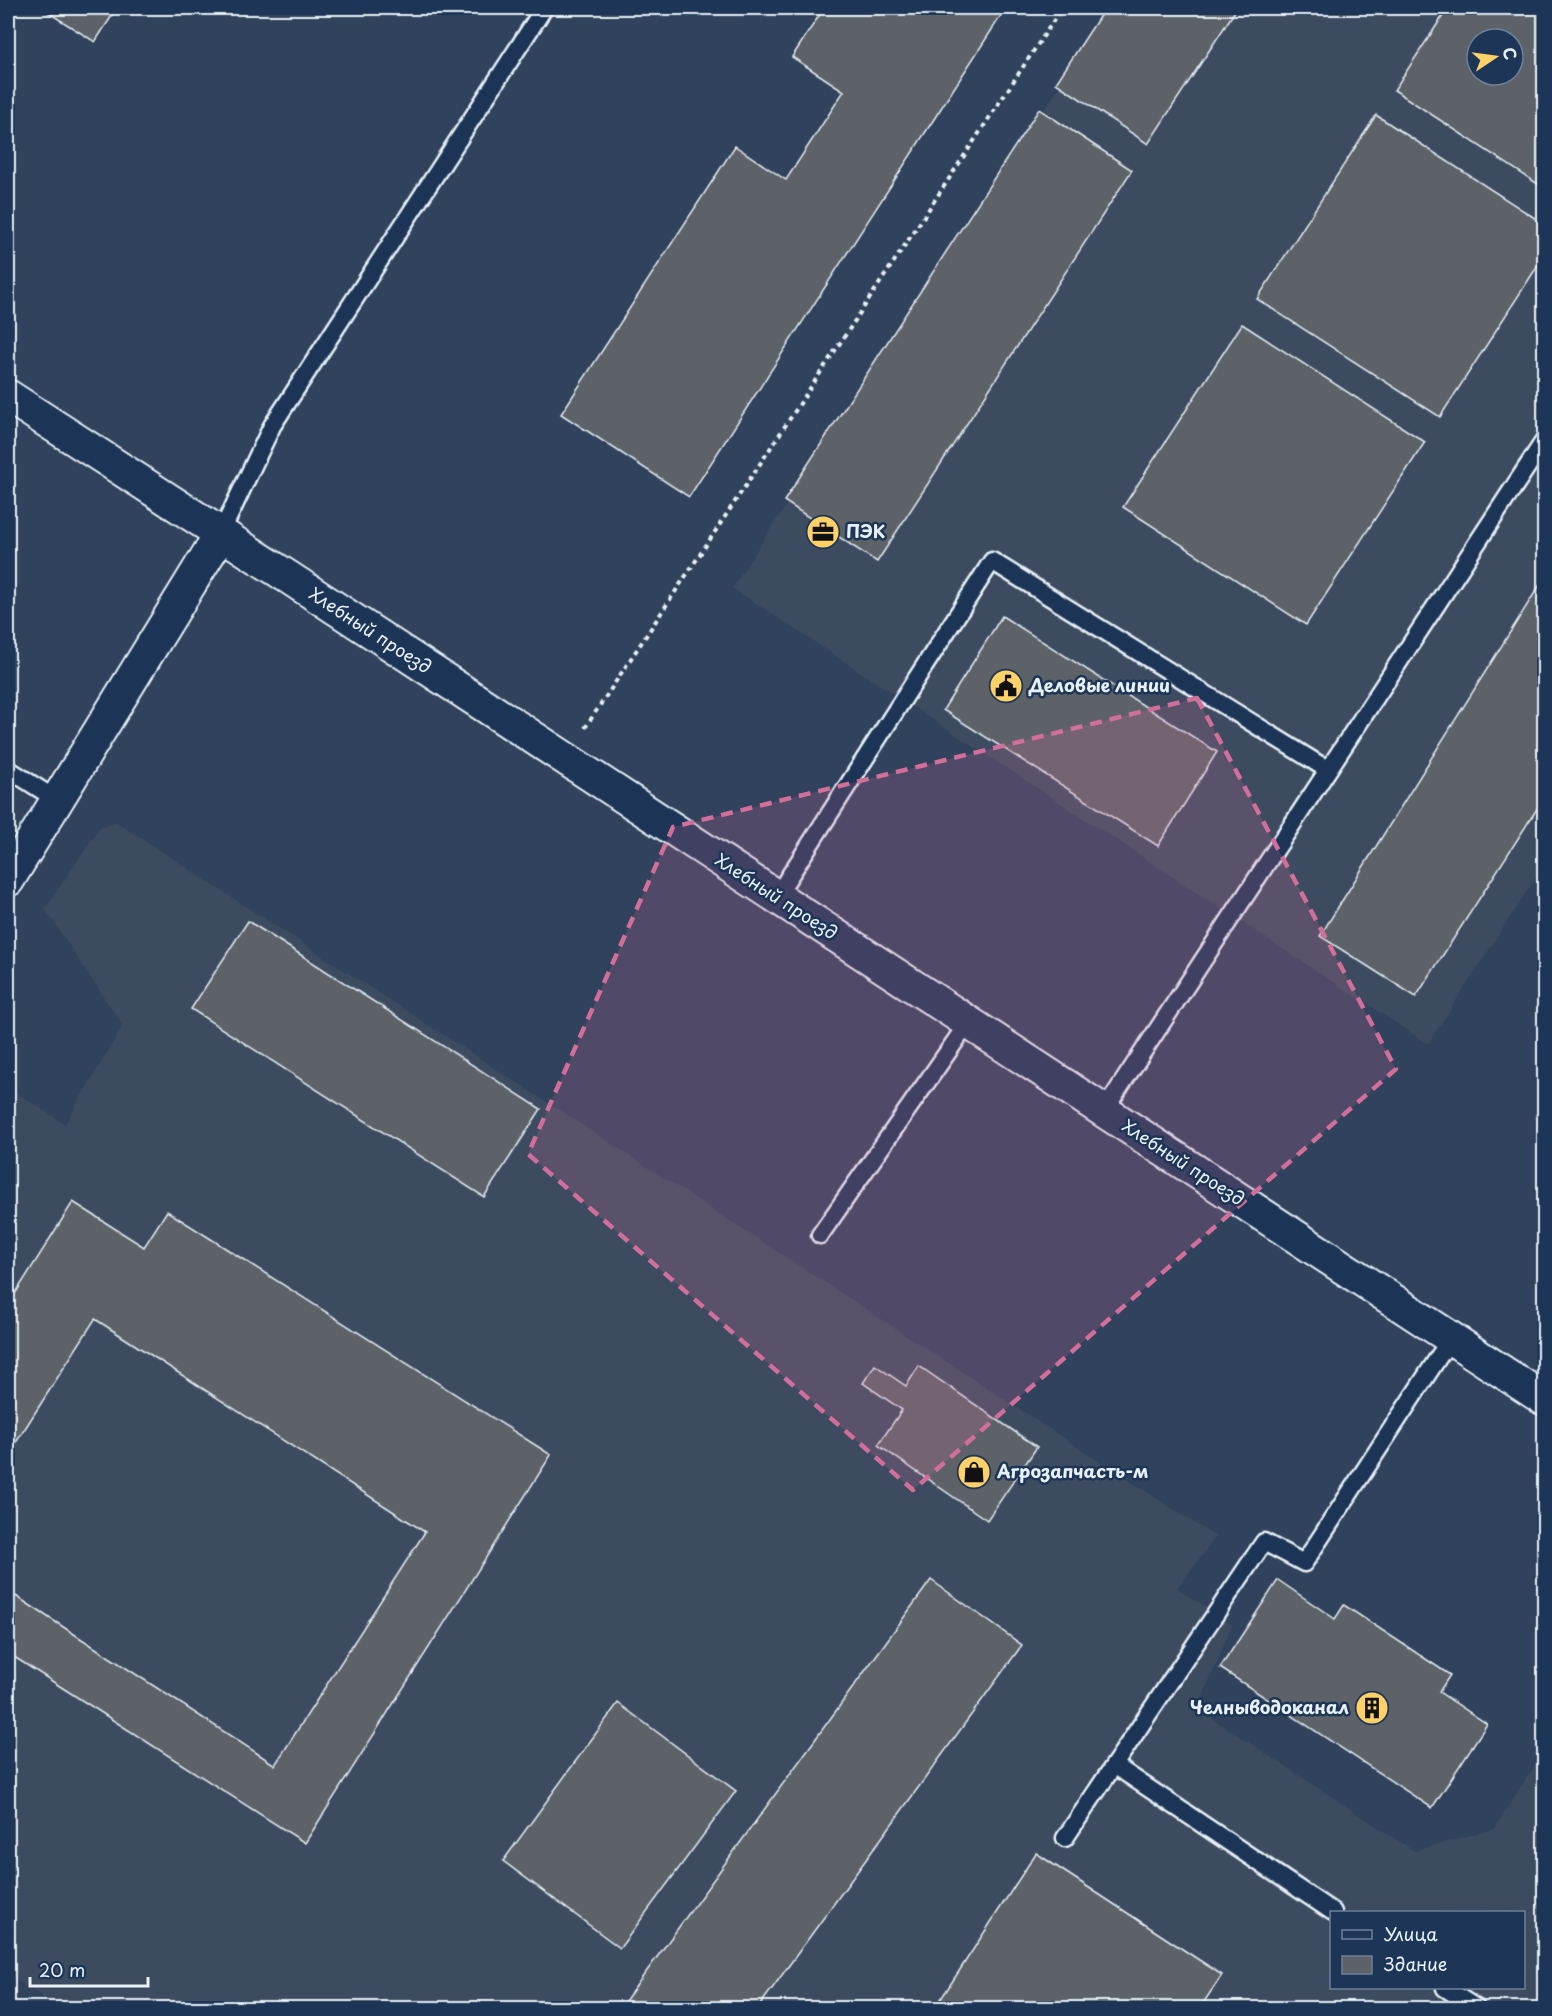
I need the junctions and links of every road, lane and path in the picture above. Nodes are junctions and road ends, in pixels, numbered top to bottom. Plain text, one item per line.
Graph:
1 (544, 8) edge
2 (1062, 8) edge
3 (8, 396) edge
4 (1545, 441) edge
5 (220, 535) junction
6 (565, 759) junction
7 (8, 769) edge
8 (1328, 770) junction
9 (57, 800) junction
10 (8, 880) edge
11 (776, 897) junction
12 (968, 1023) junction
13 (1104, 1112) junction
14 (820, 1235) dead end
15 (1451, 1338) junction
16 (1545, 1399) edge
17 (1114, 1765) junction
18 (1065, 1838) dead end
19 (1332, 1911) edge
20 (1447, 1989) edge
21 (1476, 2008) edge

1 - 5 lane
2 - 6 path
3 - 5 street, Хлебный проезд
4 - 8 lane
5 - 6 street, Хлебный проезд
5 - 9 street
6 - 11 street, Хлебный проезд
7 - 9 lane
8 - 11 lane
8 - 13 lane
9 - 10 street
11 - 12 street, Хлебный проезд
12 - 13 street, Хлебный проезд
12 - 14 lane
13 - 15 street, Хлебный проезд
15 - 16 street, Хлебный проезд
15 - 17 lane
17 - 18 lane
17 - 19 lane
20 - 21 lane

